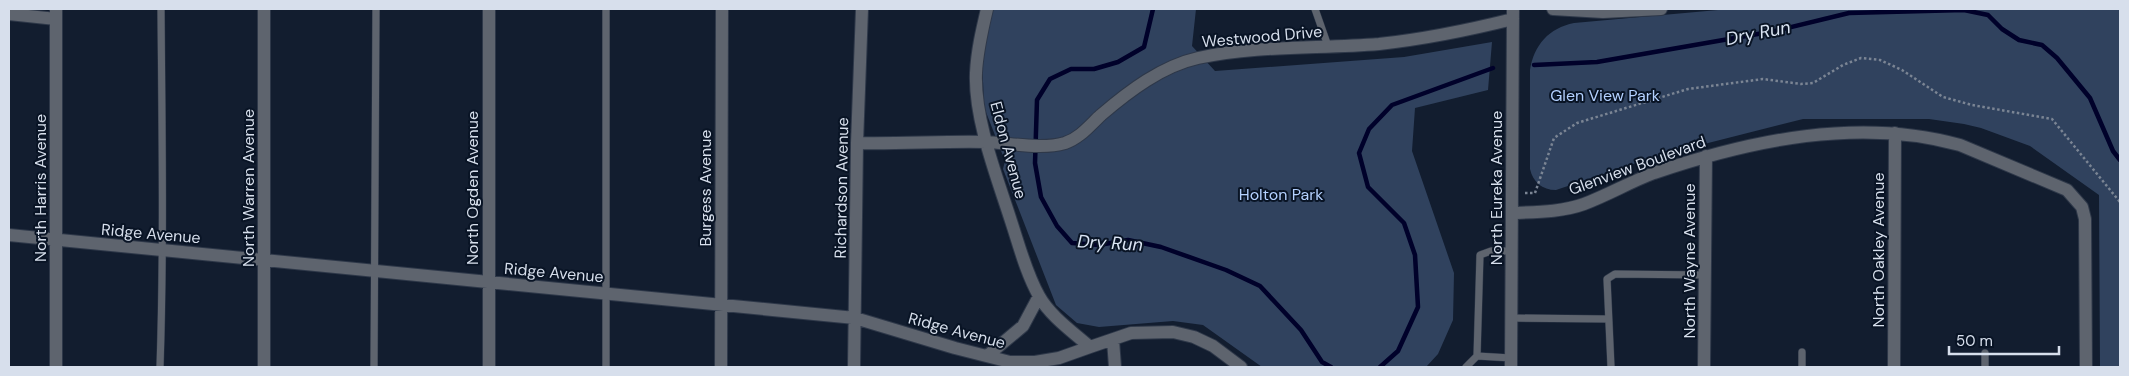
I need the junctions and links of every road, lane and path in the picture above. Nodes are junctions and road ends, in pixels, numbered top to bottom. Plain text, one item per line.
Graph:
1 (161, 9) edge
2 (264, 9) edge
3 (376, 9) edge
4 (489, 9) edge
5 (606, 9) edge
6 (722, 9) edge
7 (862, 9) edge
8 (986, 9) edge
9 (1315, 9) edge
10 (1553, 9) edge
11 (1661, 9) edge
12 (9, 14) edge
13 (56, 14) edge
14 (1513, 14) edge
15 (1328, 46) junction
16 (1895, 133) junction
17 (987, 142) junction
18 (857, 143) junction
19 (1706, 156) junction
20 (1514, 194) junction
21 (2120, 202) edge
22 (1513, 213) junction
23 (9, 235) edge
24 (56, 240) junction
25 (164, 250) junction
26 (1512, 251) junction
27 (264, 260) junction
28 (374, 271) junction
29 (1705, 275) junction
30 (489, 282) junction
31 (606, 293) junction
32 (1039, 296) junction
33 (721, 304) junction
34 (855, 318) junction
35 (1512, 318) junction
36 (1608, 319) junction
37 (1113, 340) junction
38 (1090, 347) junction
39 (1802, 352) dead end
40 (1985, 353) dead end
41 (987, 356) junction
42 (1477, 356) junction
43 (1511, 362) edge
44 (56, 367) edge
45 (160, 367) edge
46 (264, 367) edge
47 (374, 367) edge
48 (489, 367) edge
49 (606, 367) edge
50 (721, 367) edge
51 (854, 367) edge
52 (1115, 367) edge
53 (1241, 367) edge
54 (1466, 367) edge
55 (1611, 367) edge
56 (1704, 367) edge
57 (1802, 367) edge
58 (1894, 367) edge
59 (1985, 367) edge
60 (2086, 367) edge

1 - 25 lane
2 - 27 street, North Warren Avenue
3 - 28 lane
4 - 30 street, North Ogden Avenue
5 - 31 lane
6 - 33 street, Burgess Avenue
7 - 18 street, Richardson Avenue
8 - 17 street, Eldon Avenue
9 - 15 lane
10 - 11 street
12 - 13 street
13 - 24 street, North Harris Avenue
14 - 15 street, Westwood Drive
14 - 20 street, North Eureka Avenue
15 - 17 street, Westwood Drive
16 - 19 street, Glenview Boulevard
16 - 58 street, North Oakley Avenue
16 - 60 street, Glenview Boulevard
17 - 18 street, Westwood Drive
17 - 32 street, Eldon Avenue
18 - 34 street, Richardson Avenue
19 - 22 street, Glenview Boulevard
19 - 29 street, North Wayne Avenue
20 - 21 path
20 - 22 street, North Eureka Avenue
22 - 26 street, North Eureka Avenue
23 - 24 street, Ridge Avenue
24 - 25 street, Ridge Avenue
24 - 44 street, North Harris Avenue
25 - 27 street, Ridge Avenue
25 - 45 lane
26 - 35 street, North Eureka Avenue
26 - 42 lane
27 - 28 street, Ridge Avenue
27 - 46 street, North Warren Avenue
28 - 30 street, Ridge Avenue
28 - 47 lane
29 - 36 lane
29 - 56 street, North Wayne Avenue
30 - 31 street, Ridge Avenue
30 - 48 street, North Ogden Avenue
31 - 33 street, Ridge Avenue
31 - 49 lane
32 - 38 street, Eldon Avenue
32 - 41 street
33 - 34 street, Ridge Avenue
33 - 50 street, Burgess Avenue
34 - 41 street, Ridge Avenue
34 - 51 street, Richardson Avenue
35 - 36 lane
35 - 43 street, North Eureka Avenue
36 - 55 lane
37 - 38 street
37 - 52 street
37 - 53 street
38 - 41 street, Ridge Avenue
39 - 57 lane
40 - 59 lane
42 - 43 lane
42 - 54 lane

